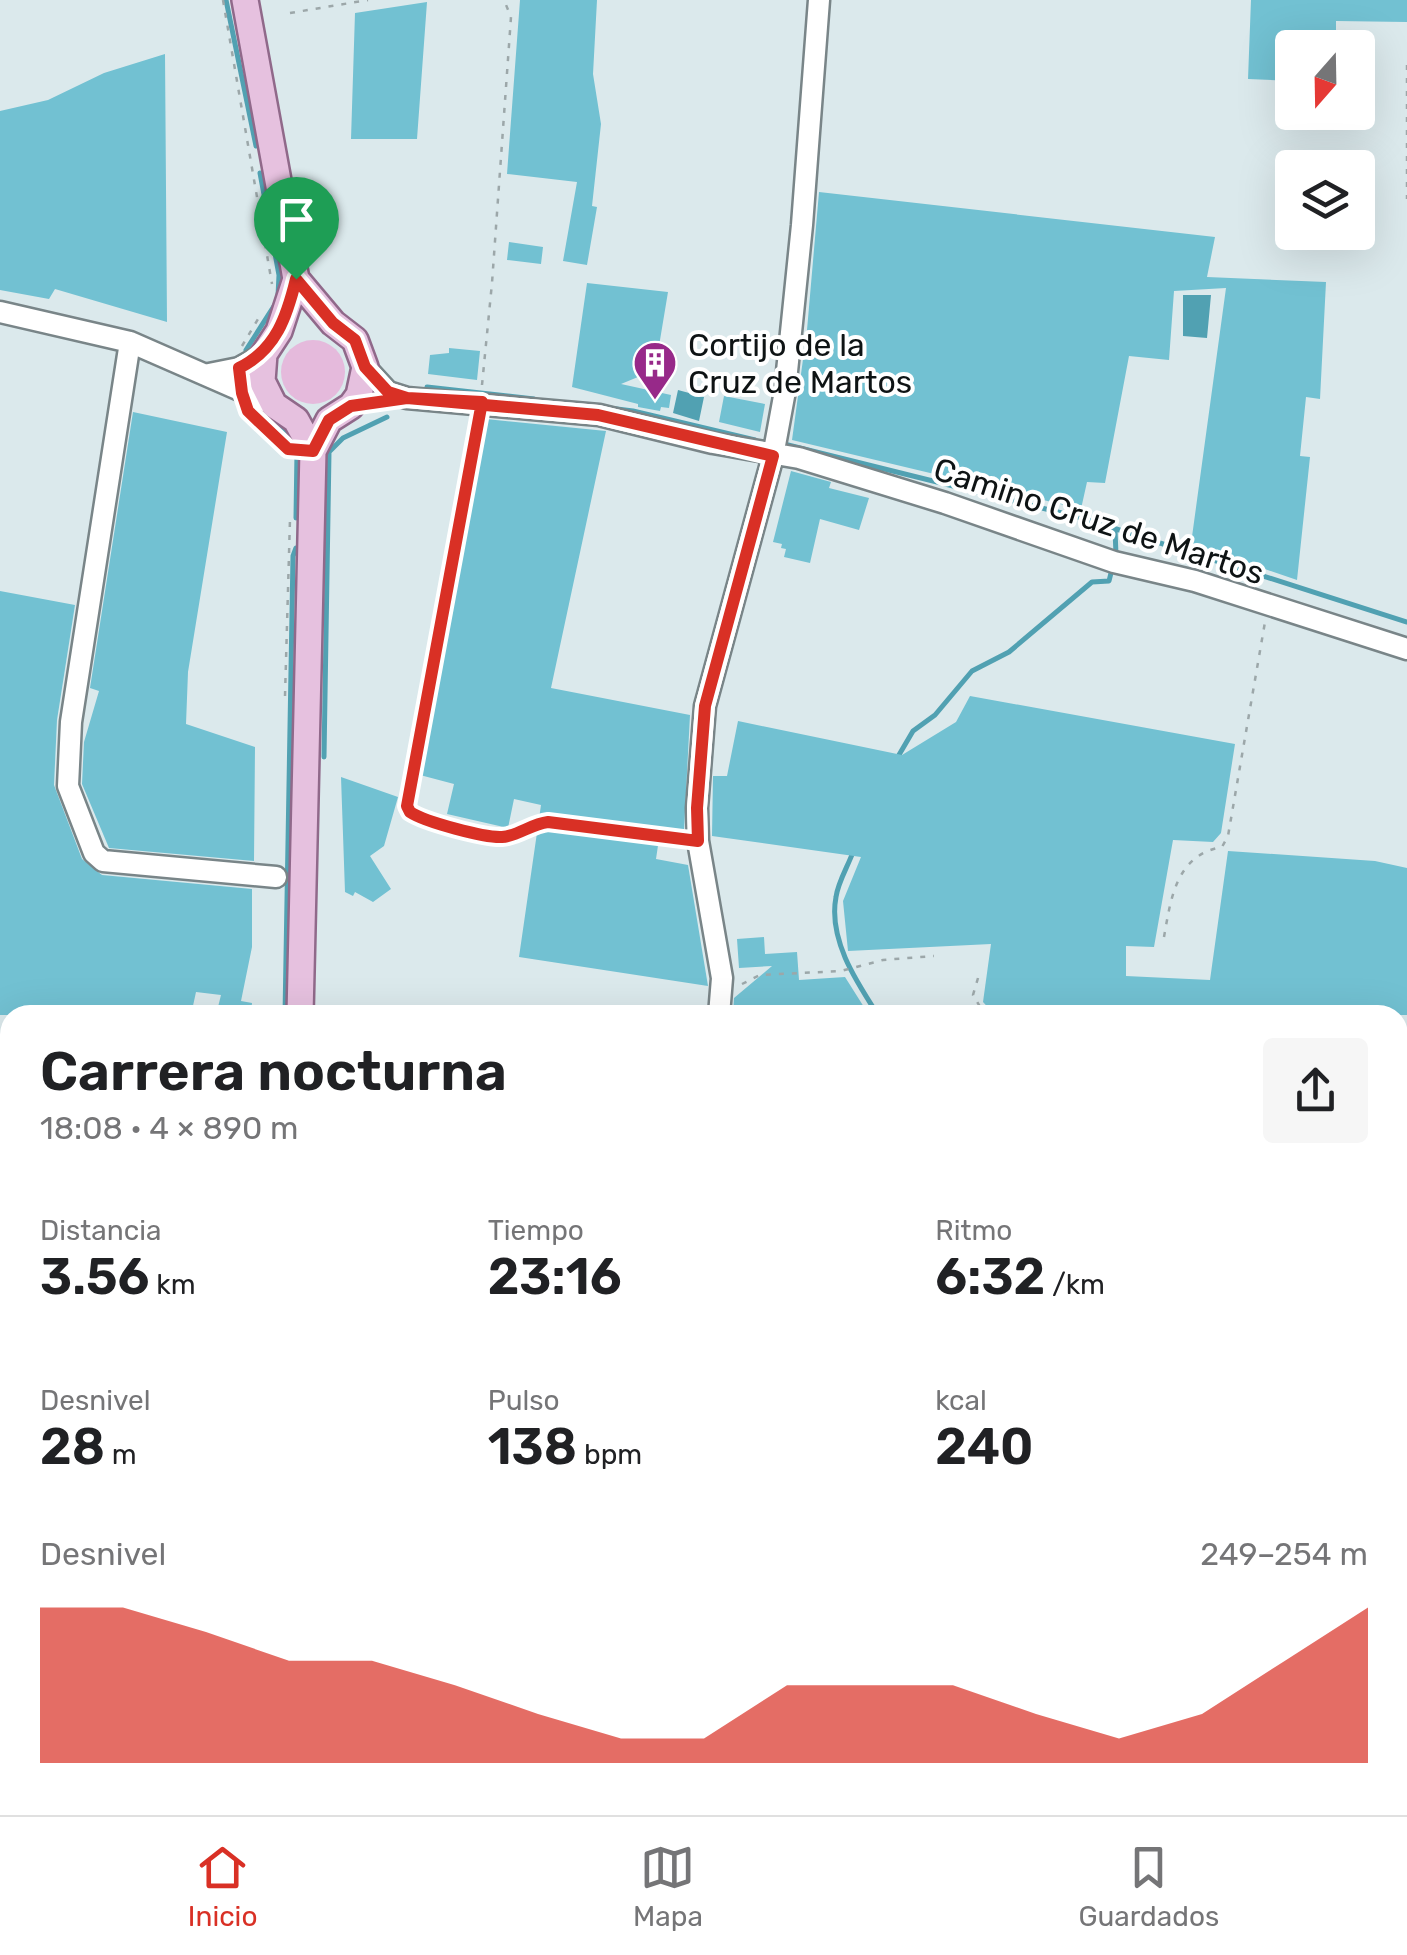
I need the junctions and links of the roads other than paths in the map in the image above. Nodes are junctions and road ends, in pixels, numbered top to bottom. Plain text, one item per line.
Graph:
1 (245, 0) edge
2 (819, 0) edge
3 (296, 279) junction
4 (0, 312) edge
5 (333, 323) junction
6 (279, 331) junction
7 (130, 342) junction
8 (264, 354) junction
9 (365, 367) junction
10 (237, 380) junction
11 (407, 398) junction
12 (274, 405) junction
13 (351, 406) junction
14 (296, 420) junction
15 (329, 420) junction
16 (775, 447) junction
17 (297, 450) junction
18 (1407, 648) edge
19 (276, 876) dead end
20 (300, 1005) edge
21 (720, 1005) edge

1 - 3 main road
2 - 16 street
3 - 5 main road
3 - 6 main road
4 - 7 street
5 - 6 main road
5 - 9 main road
6 - 8 main road
7 - 10 street
7 - 19 street
8 - 10 street
8 - 12 main road
9 - 11 street
9 - 13 main road
10 - 12 street
11 - 13 street, Camino Cruz de Martos
11 - 16 street, Camino Cruz de Martos
12 - 14 main road
13 - 15 main road
14 - 15 street
14 - 17 main road
15 - 17 main road
16 - 18 street, Camino Cruz de Martos
16 - 21 street
17 - 20 main road

